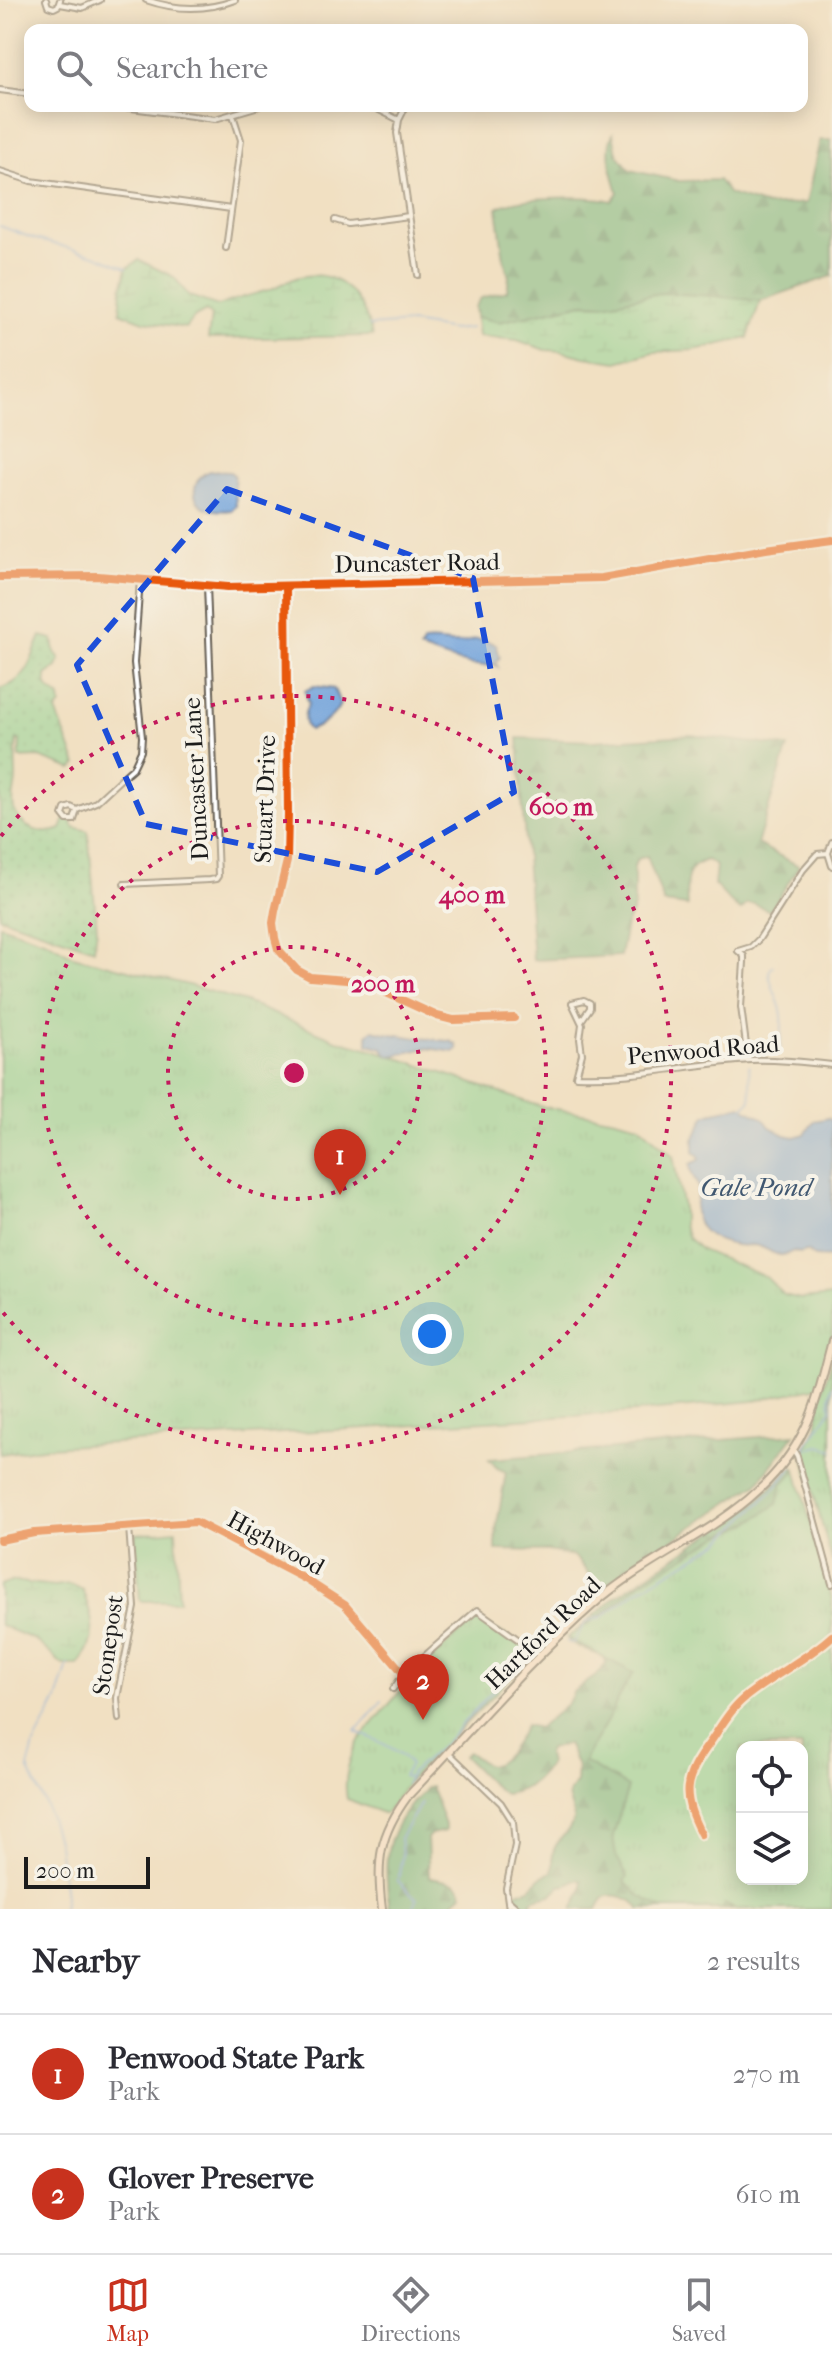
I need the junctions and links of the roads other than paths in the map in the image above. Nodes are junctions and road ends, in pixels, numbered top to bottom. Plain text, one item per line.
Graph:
1 (46, 0) edge
2 (100, 0) edge
3 (146, 0) edge
4 (235, 0) edge
5 (60, 2) edge
6 (0, 90) edge
7 (24, 93) edge
8 (158, 112) edge
9 (242, 112) edge
10 (383, 112) edge
11 (403, 112) edge
12 (233, 115) junction
13 (399, 120) junction
14 (0, 171) edge
15 (231, 209) junction
16 (409, 216) junction
17 (335, 220) dead end
18 (226, 248) dead end
19 (418, 275) dead end
20 (832, 540) edge
21 (0, 577) edge
22 (140, 579) junction
23 (207, 585) junction
24 (286, 586) junction
25 (77, 810) dead end
26 (832, 842) edge
27 (828, 853) junction
28 (832, 866) edge
29 (124, 884) dead end
30 (514, 1018) dead end
31 (581, 1021) junction
32 (748, 1060) junction
33 (832, 1065) edge
34 (832, 1341) edge
35 (793, 1449) junction
36 (129, 1527) junction
37 (0, 1540) edge
38 (832, 1584) edge
39 (832, 1636) edge
40 (541, 1656) junction
41 (404, 1674) junction
42 (393, 1689) dead end
43 (119, 1719) dead end
44 (449, 1753) junction
45 (701, 1834) dead end
46 (509, 1901) junction
47 (382, 1909) edge
48 (509, 1909) edge
49 (518, 1909) edge

1 - 5 street
2 - 5 street
3 - 4 street
6 - 7 street
8 - 12 street
9 - 12 street
10 - 13 street
11 - 13 street
12 - 15 street
13 - 16 street
14 - 15 street
15 - 18 street
16 - 17 street
16 - 19 street
20 - 24 street, Duncaster Road
21 - 22 street, Duncaster Road
22 - 23 street, Duncaster Road
22 - 25 street
23 - 24 street, Duncaster Road
23 - 29 street, Duncaster Lane
24 - 30 street, Stuart Drive
26 - 27 street
27 - 28 street
27 - 32 street
31 - 31 street
31 - 32 street, Penwood Road
32 - 33 street, Penwood Road
34 - 35 street, Hartford Road
35 - 38 street
35 - 40 street, Hartford Road
36 - 37 street, Highwood
36 - 41 street, Highwood
36 - 43 street, Stonepost
39 - 45 street
40 - 41 street
40 - 44 street, Hartford Road
41 - 42 street
44 - 46 street
44 - 47 street, Hartford Road
46 - 48 street
46 - 49 street

